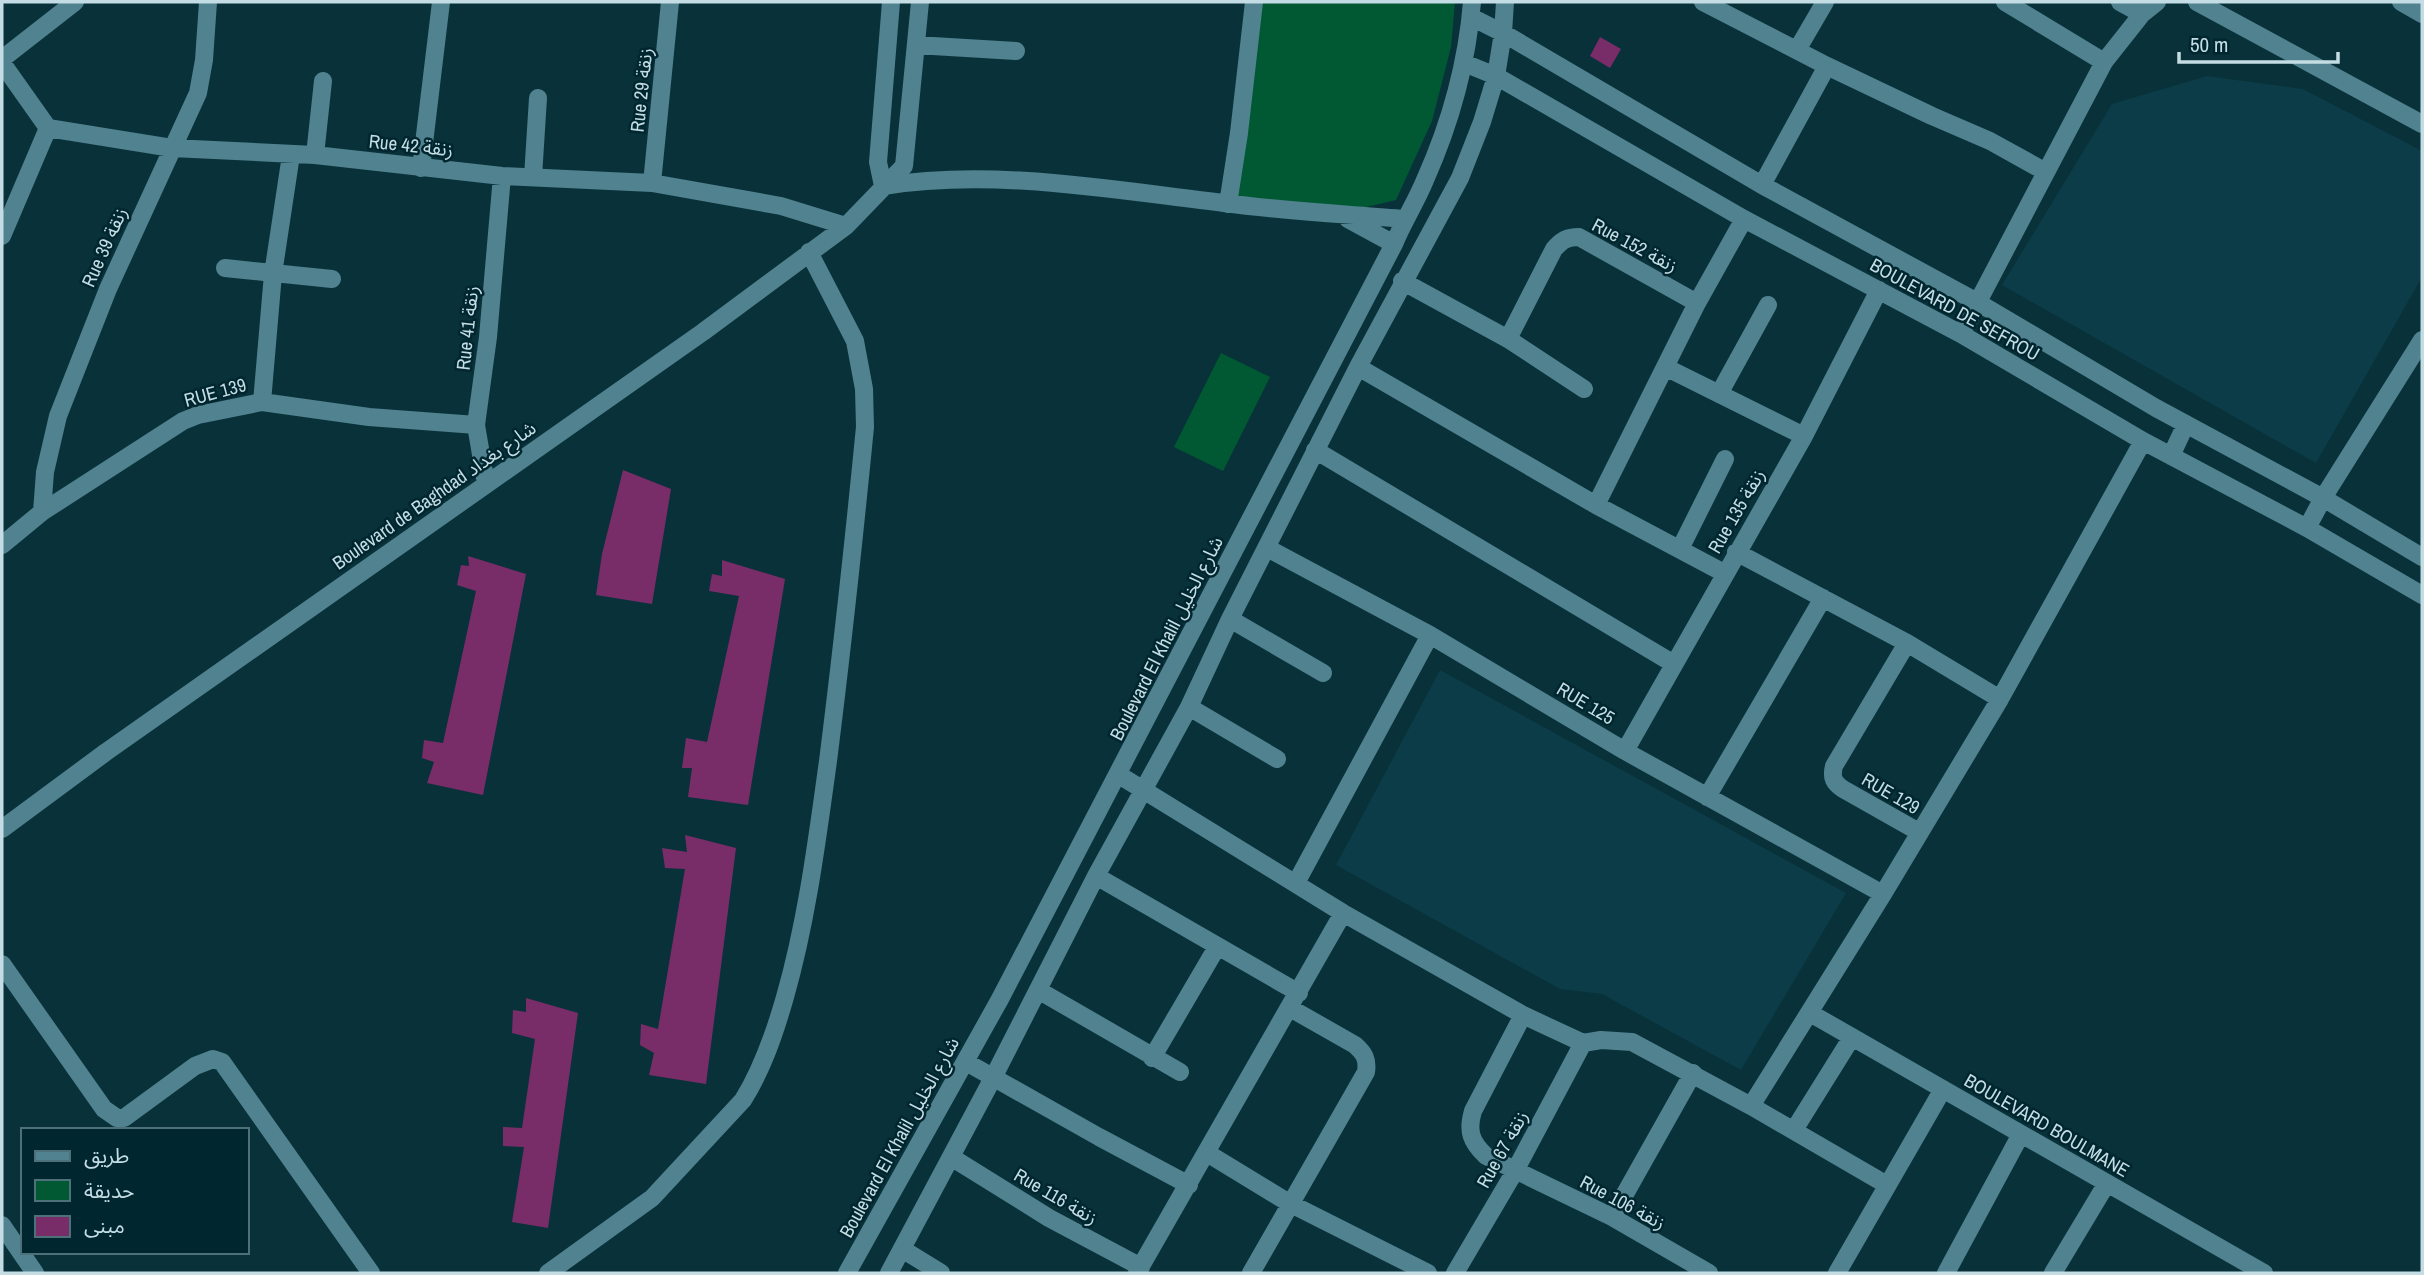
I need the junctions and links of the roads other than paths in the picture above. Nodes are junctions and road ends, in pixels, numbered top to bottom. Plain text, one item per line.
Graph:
1 (75, 2) edge
2 (208, 2) edge
3 (441, 2) edge
4 (670, 2) edge
5 (891, 2) edge
6 (920, 2) edge
7 (1254, 2) edge
8 (1505, 2) edge
9 (1703, 2) edge
10 (1825, 2) edge
11 (2005, 2) edge
12 (2120, 2) edge
13 (2157, 2) edge
14 (2197, 2) edge
15 (2401, 2) edge
16 (1471, 10) edge
17 (2142, 14) junction
18 (2422, 14) edge
19 (1503, 33) junction
20 (916, 45) junction
21 (1797, 50) junction
22 (1016, 51) dead end
23 (2, 61) edge
24 (2104, 62) junction
25 (1464, 63) junction
26 (1827, 66) junction
27 (1496, 76) junction
28 (323, 81) dead end
29 (538, 98) dead end
30 (2422, 124) edge
31 (48, 128) junction
32 (172, 148) junction
33 (291, 155) junction
34 (315, 155) junction
35 (421, 168) junction
36 (2046, 172) junction
37 (502, 176) junction
38 (533, 177) junction
39 (652, 183) junction
40 (1762, 185) junction
41 (883, 186) junction
42 (1228, 204) junction
43 (1338, 215) junction
44 (1405, 219) junction
45 (1744, 219) junction
46 (846, 226) junction
47 (2, 236) edge
48 (1394, 244) junction
49 (809, 252) junction
50 (225, 268) dead end
51 (273, 274) junction
52 (332, 279) dead end
53 (1402, 281) junction
54 (1879, 290) junction
55 (1977, 302) junction
56 (1697, 303) junction
57 (1768, 305) dead end
58 (1961, 334) junction
59 (1508, 339) junction
60 (2422, 340) edge
61 (1665, 366) junction
62 (1358, 367) junction
63 (1584, 389) dead end
64 (1719, 394) junction
65 (262, 401) junction
66 (2186, 424) junction
67 (476, 425) junction
68 (1804, 436) junction
69 (2143, 441) junction
70 (1315, 450) junction
71 (2171, 456) junction
72 (1726, 459) dead end
73 (486, 484) junction
74 (2323, 498) junction
75 (1596, 505) junction
76 (42, 512) junction
77 (2307, 528) junction
78 (5, 538) edge
79 (1267, 548) junction
80 (1680, 549) junction
81 (1737, 552) junction
82 (2422, 557) edge
83 (1724, 573) junction
84 (2422, 595) edge
85 (1823, 598) junction
86 (1230, 619) junction
87 (1430, 635) junction
88 (1907, 643) junction
89 (1674, 664) junction
90 (1323, 673) dead end
91 (2000, 699) junction
92 (1189, 707) junction
93 (1625, 751) junction
94 (1277, 759) dead end
95 (1119, 775) junction
96 (1143, 789) junction
97 (1707, 797) junction
98 (5, 819) edge
99 (1919, 832) junction
100 (1096, 876) junction
101 (1296, 883) junction
102 (1883, 894) junction
103 (1343, 913) junction
104 (1217, 947) junction
105 (2, 964) edge
106 (1038, 990) junction
107 (1295, 1001) junction
108 (1810, 1013) junction
109 (1523, 1015) junction
110 (1852, 1037) junction
111 (1583, 1043) junction
112 (1152, 1058) junction
113 (966, 1062) junction
114 (1180, 1072) dead end
115 (1693, 1073) junction
116 (994, 1076) junction
117 (1943, 1089) junction
118 (1751, 1106) junction
119 (1794, 1130) junction
120 (2021, 1134) junction
121 (1207, 1153) junction
122 (951, 1157) junction
123 (1515, 1171) junction
124 (2107, 1183) junction
125 (1189, 1185) junction
126 (1887, 1185) junction
127 (1289, 1203) junction
128 (1612, 1217) junction
129 (2, 1225) edge
130 (902, 1249) junction
131 (21, 1253) edge
132 (22, 1254) edge
133 (1139, 1270) edge
134 (35, 1273) edge
135 (371, 1273) edge
136 (548, 1273) edge
137 (847, 1273) edge
138 (889, 1273) edge
139 (941, 1273) edge
140 (1251, 1273) edge
141 (1428, 1273) edge
142 (1455, 1273) edge
143 (1709, 1273) edge
144 (1837, 1273) edge
145 (1946, 1273) edge
146 (2053, 1273) edge
147 (2264, 1273) edge

1 - 23 street
2 - 32 street, Rue 39 زنقة
3 - 35 street
4 - 39 street, Rue 29 زنقة
5 - 41 street
6 - 20 street, Boulevard de Baghdad شارع بغداد
7 - 42 street
8 - 19 street
9 - 21 street
10 - 21 street
11 - 24 street
12 - 17 street
13 - 17 street
14 - 30 street
15 - 18 street
16 - 19 street, BOULEVARD DE SEFROU
16 - 25 street, Boulevard El Khalil شارع الخليل
17 - 24 street
19 - 27 street
19 - 40 street, BOULEVARD DE SEFROU
20 - 22 street
20 - 41 street, Boulevard de Baghdad شارع بغداد
21 - 26 street
23 - 31 street
24 - 36 street
25 - 27 street, BOULEVARD DE SEFROU
25 - 44 street, Boulevard El Khalil شارع الخليل
26 - 36 street
26 - 40 street
27 - 45 street, BOULEVARD DE SEFROU
27 - 53 street
28 - 34 street
29 - 38 street
31 - 32 street, Rue 42 زنقة
31 - 47 street
32 - 33 street, Rue 42 زنقة
32 - 76 street, Rue 39 زنقة
33 - 34 street, Rue 42 زنقة
33 - 51 street
34 - 35 street, Rue 42 زنقة
35 - 37 street, Rue 42 زنقة
36 - 55 street
37 - 38 street, Rue 42 زنقة
37 - 67 street, Rue 41 زنقة
38 - 39 street, Rue 42 زنقة
39 - 46 street, Rue 42 زنقة
40 - 55 street, BOULEVARD DE SEFROU
41 - 42 street
41 - 46 street, Boulevard de Baghdad شارع بغداد
42 - 43 street
43 - 44 street
43 - 48 street
44 - 48 street, Boulevard El Khalil شارع الخليل
45 - 54 street, BOULEVARD DE SEFROU
45 - 56 street
46 - 49 street, Boulevard de Baghdad شارع بغداد
48 - 95 street, Boulevard El Khalil شارع الخليل
49 - 73 street, Boulevard de Baghdad شارع بغداد
49 - 136 street
50 - 51 street
51 - 52 street
51 - 65 street
53 - 59 street
53 - 62 street
54 - 58 street, BOULEVARD DE SEFROU
54 - 68 street, Rue 135 زنقة
55 - 58 street
55 - 66 street, BOULEVARD DE SEFROU
56 - 59 street, Rue 152 زنقة
56 - 61 street
57 - 64 street
58 - 69 street, BOULEVARD DE SEFROU
59 - 63 street
60 - 74 street
61 - 64 street
61 - 75 street
62 - 70 street
62 - 75 street
64 - 68 street
65 - 67 street, RUE 139
65 - 76 street, RUE 139
66 - 71 street
66 - 74 street, BOULEVARD DE SEFROU
67 - 73 street, Rue 41 زنقة
68 - 81 street, Rue 135 زنقة
69 - 71 street, BOULEVARD DE SEFROU
69 - 91 street
70 - 79 street
70 - 89 street
71 - 77 street, BOULEVARD DE SEFROU
72 - 80 street
73 - 98 street, Boulevard de Baghdad شارع بغداد
74 - 77 street
74 - 82 street, BOULEVARD DE SEFROU
75 - 80 street
76 - 78 street, RUE 139
77 - 84 street, BOULEVARD DE SEFROU
79 - 86 street
79 - 87 street, RUE 125
80 - 83 street
81 - 83 street, Rue 135 زنقة
81 - 85 street
83 - 89 street, Rue 135 زنقة
85 - 88 street
85 - 97 street
86 - 90 street
86 - 92 street
87 - 93 street, RUE 125
87 - 101 street
88 - 91 street
88 - 99 street, RUE 129
89 - 93 street, Rue 135 زنقة
91 - 99 street
92 - 94 street
92 - 96 street
93 - 97 street, RUE 125
95 - 96 street
95 - 113 street, Boulevard El Khalil شارع الخليل
96 - 100 street
96 - 101 street
97 - 102 street, RUE 125
99 - 102 street
100 - 104 street
100 - 106 street
101 - 103 street
102 - 108 street
103 - 107 street
103 - 109 street
104 - 107 street
104 - 112 street
105 - 135 street
106 - 112 street
106 - 116 street
107 - 121 street
107 - 127 street
108 - 110 street, BOULEVARD BOULMANE
108 - 118 street
109 - 111 street
109 - 123 street, Rue 106 زنقة
110 - 117 street, BOULEVARD BOULMANE
110 - 119 street
111 - 115 street
111 - 123 street, Rue 67 زنقة
112 - 114 street
113 - 116 street
113 - 137 street, Boulevard El Khalil شارع الخليل
115 - 118 street
115 - 128 street
116 - 122 street
116 - 125 street
117 - 120 street, BOULEVARD BOULMANE
117 - 126 street
118 - 119 street
119 - 126 street
120 - 124 street, BOULEVARD BOULMANE
120 - 145 street
121 - 125 street
121 - 127 street
122 - 130 street
122 - 133 street, Rue 116 زنقة
123 - 128 street, Rue 106 زنقة
123 - 142 street, Rue 67 زنقة
124 - 146 street
124 - 147 street, BOULEVARD BOULMANE
125 - 133 street
126 - 144 street
127 - 140 street
127 - 141 street
128 - 143 street, Rue 106 زنقة
129 - 131 street
130 - 138 street
130 - 139 street
132 - 134 street

